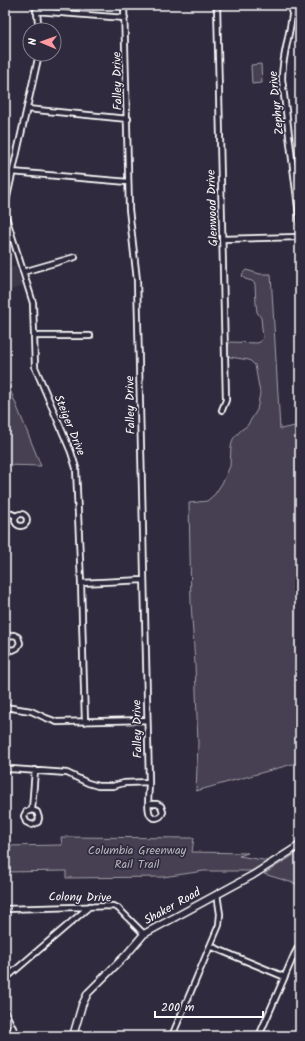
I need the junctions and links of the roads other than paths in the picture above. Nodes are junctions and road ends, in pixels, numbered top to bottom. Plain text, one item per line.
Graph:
1 (36, 5) edge
2 (124, 5) edge
3 (217, 5) edge
4 (293, 5) edge
5 (36, 11) junction
6 (125, 18) junction
7 (38, 22) edge
8 (37, 62) edge
9 (26, 109) junction
10 (128, 119) junction
11 (12, 172) junction
12 (128, 182) junction
13 (5, 206) edge
14 (5, 214) edge
15 (300, 223) edge
16 (300, 237) edge
17 (222, 239) junction
18 (75, 257) dead end
19 (23, 272) junction
20 (34, 336) junction
21 (90, 336) dead end
22 (222, 410) dead end
23 (5, 511) edge
24 (16, 516) dead end
25 (144, 580) junction
26 (81, 583) junction
27 (5, 641) edge
28 (5, 644) edge
29 (5, 707) edge
30 (147, 720) junction
31 (85, 722) junction
32 (5, 770) edge
33 (35, 770) junction
34 (149, 782) junction
35 (149, 804) dead end
36 (32, 810) dead end
37 (300, 845) edge
38 (217, 894) junction
39 (90, 906) junction
40 (5, 909) edge
41 (144, 934) junction
42 (300, 944) edge
43 (210, 946) junction
44 (285, 977) junction
45 (5, 980) edge
46 (5, 1012) edge
47 (17, 1036) edge
48 (73, 1036) edge
49 (172, 1036) edge
50 (259, 1036) edge

1 - 5 street
2 - 6 street, Falley Drive
3 - 17 street, Glenwood Drive
4 - 15 street, Zephyr Drive
5 - 6 street
5 - 7 street
6 - 10 street, Falley Drive
8 - 9 street
9 - 10 street
9 - 11 street
10 - 12 street, Falley Drive
11 - 12 street
11 - 13 street
12 - 25 street, Falley Drive
14 - 19 street, Steiger Drive
16 - 17 street
17 - 22 street, Glenwood Drive
18 - 19 street
19 - 20 street, Steiger Drive
20 - 21 street
20 - 26 street, Steiger Drive
23 - 24 street
25 - 26 street
25 - 30 street, Falley Drive
26 - 31 street, Steiger Drive
27 - 28 street
29 - 31 street
30 - 31 street
30 - 34 street, Falley Drive
32 - 33 street
33 - 34 street
33 - 36 street
34 - 35 street, Falley Drive
37 - 38 street, Shaker Road
38 - 41 street, Shaker Road
38 - 43 street
39 - 40 street, Colony Drive
39 - 41 street, Colony Drive
39 - 45 street
41 - 48 street, Shaker Road
42 - 44 street
43 - 44 street
43 - 49 street
44 - 50 street
46 - 47 street

